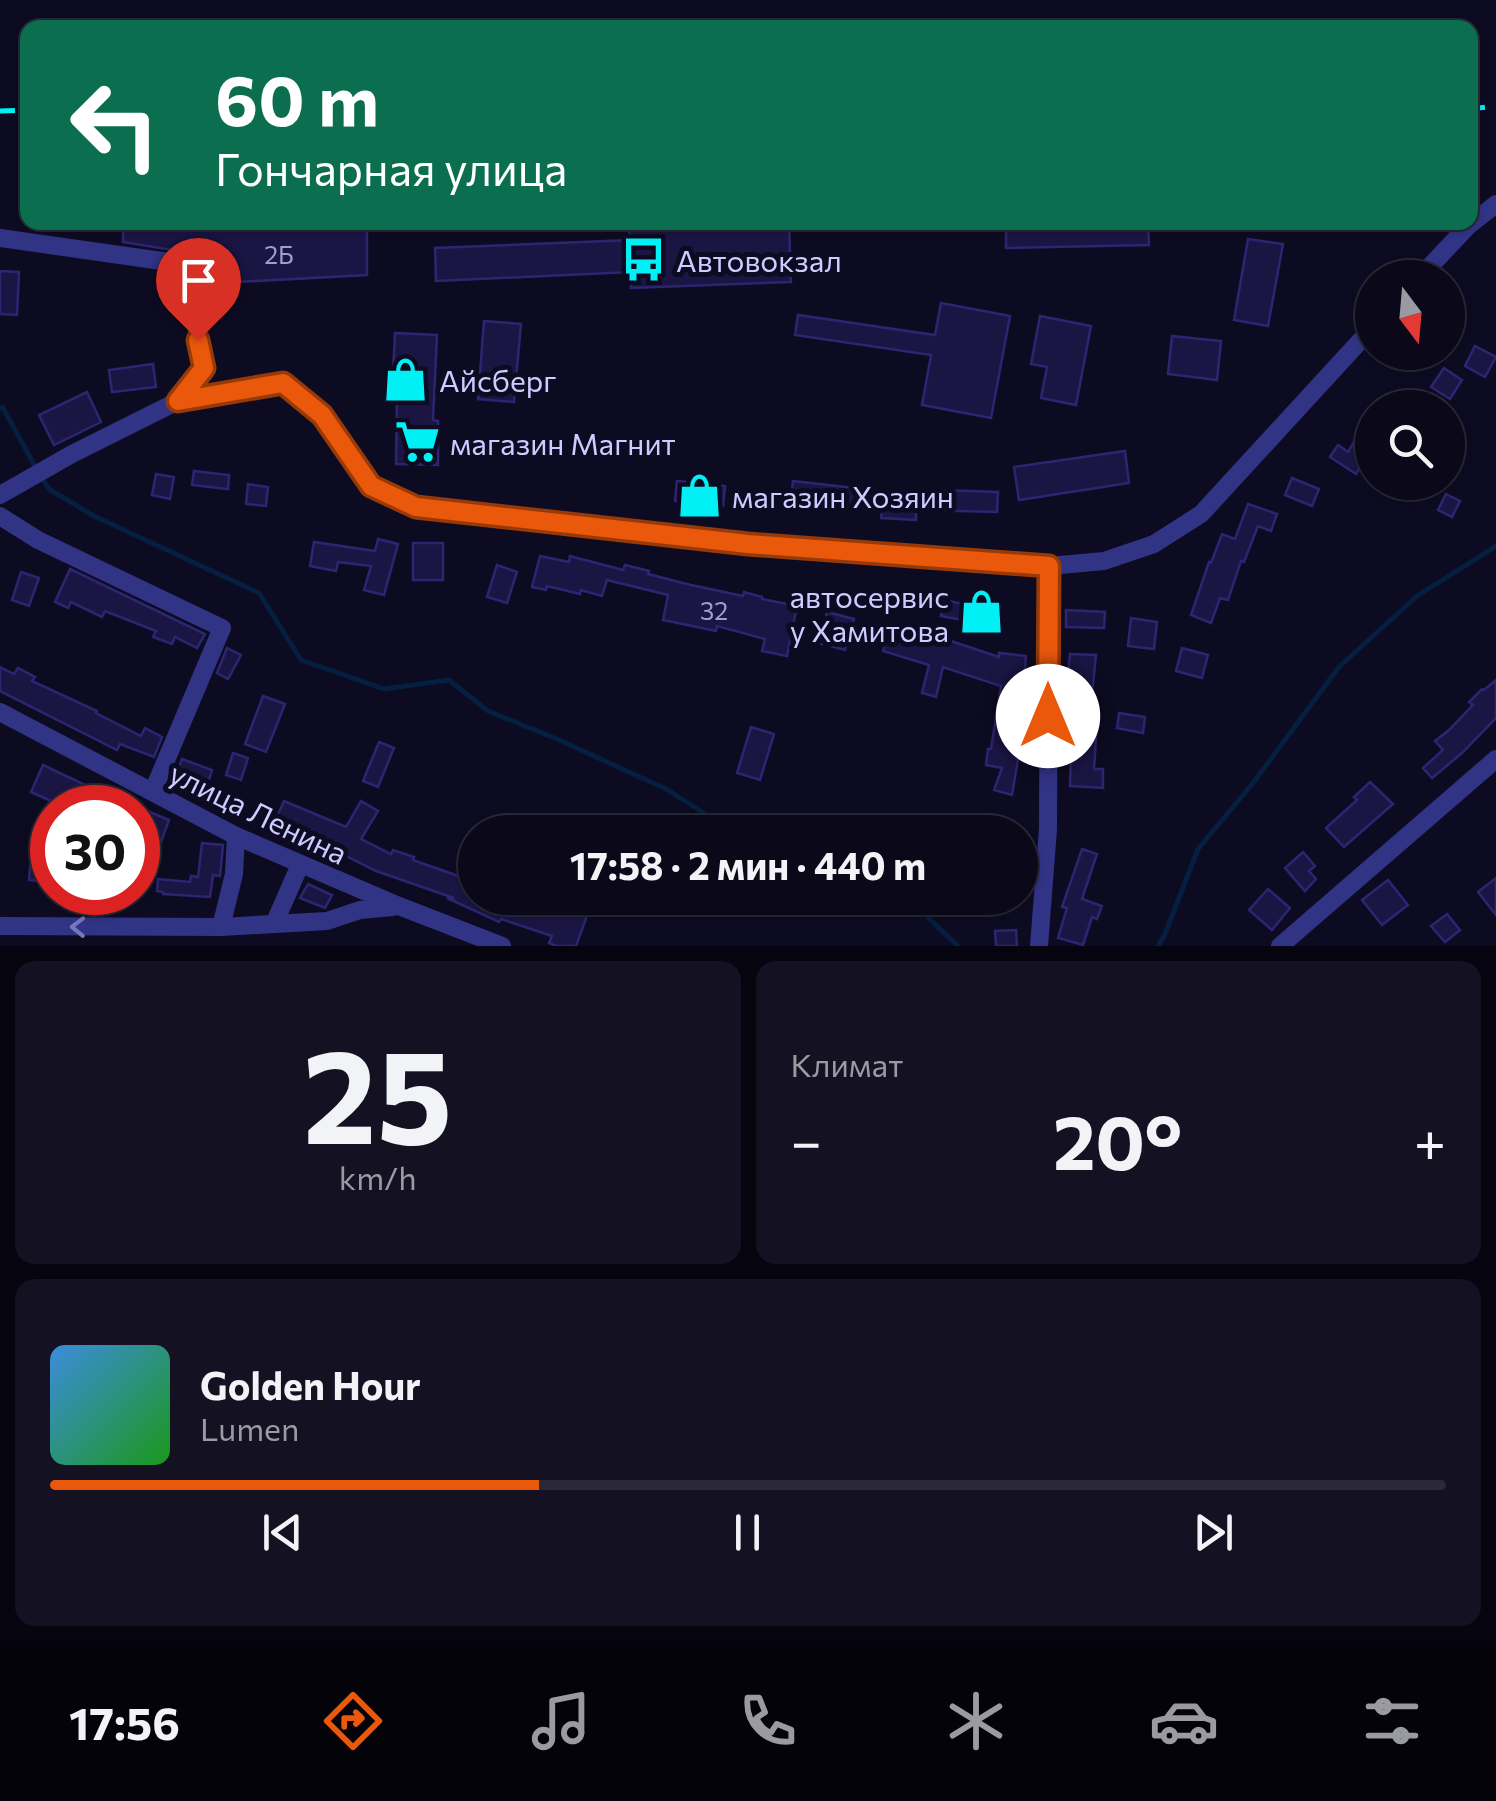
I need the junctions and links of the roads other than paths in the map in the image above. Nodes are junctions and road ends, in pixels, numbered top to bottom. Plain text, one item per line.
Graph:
1 (1464, 230) edge
2 (0, 238) edge
3 (1436, 260) edge
4 (1355, 346) edge
5 (178, 401) junction
6 (6, 491) edge
7 (0, 516) edge
8 (1049, 566) junction
9 (0, 712) edge
10 (1496, 760) edge
11 (140, 785) edge
12 (156, 785) edge
13 (160, 796) edge
14 (236, 836) junction
15 (300, 865) junction
16 (399, 906) junction
17 (274, 924) junction
18 (0, 926) edge
19 (221, 927) junction
20 (155, 937) edge
21 (502, 946) edge
22 (1039, 946) edge
23 (1280, 946) edge

1 - 3 street
2 - 5 street
4 - 8 street
5 - 6 street
5 - 8 street
7 - 12 street
8 - 22 street
9 - 11 street, улица Ленина
10 - 23 street
13 - 14 street, улица Ленина
14 - 15 street, улица Ленина
14 - 19 street
15 - 16 street, улица Ленина
15 - 17 street
16 - 17 street
16 - 21 street, улица Ленина
17 - 19 street
20 -> 18 street
19 - 20 street

